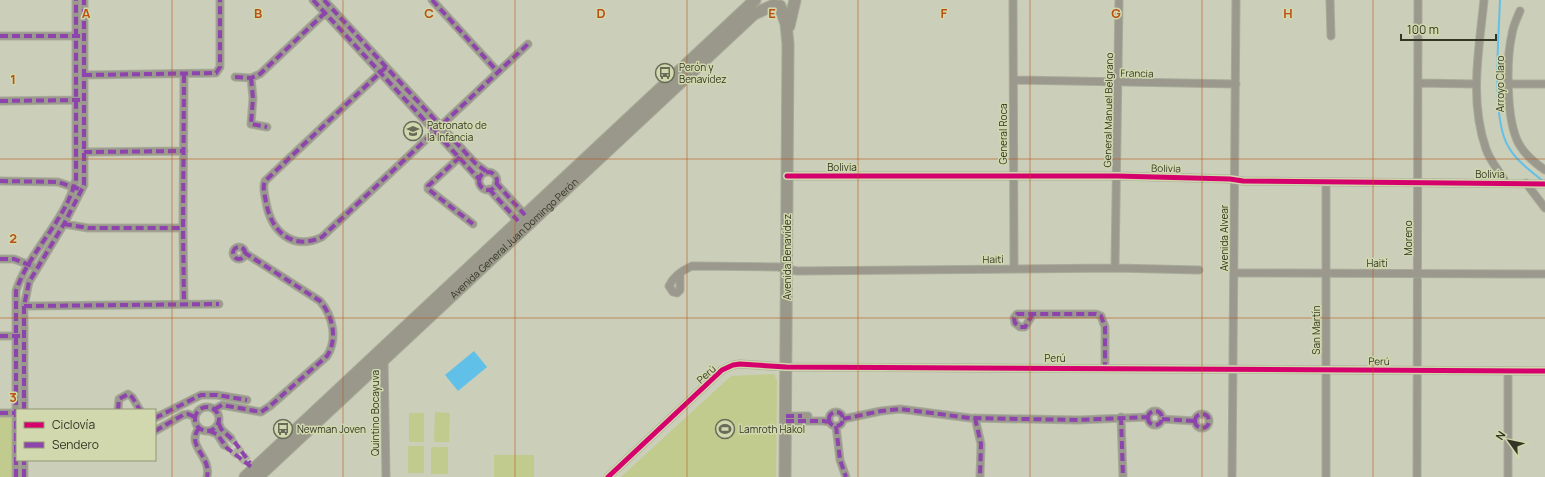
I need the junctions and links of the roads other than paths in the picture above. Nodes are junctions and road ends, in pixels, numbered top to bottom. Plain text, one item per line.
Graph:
1 (76, 0) edge
2 (84, 0) edge
3 (220, 0) edge
4 (313, 0) edge
5 (324, 0) edge
6 (432, 0) edge
7 (755, 0) edge
8 (794, 0) edge
9 (1013, 0) edge
10 (1119, 0) edge
11 (1236, 0) edge
12 (1330, 0) edge
13 (1418, 0) edge
14 (1484, 0) edge
15 (774, 4) edge
16 (328, 10) junction
17 (1520, 11) dead end
18 (0, 36) edge
19 (80, 36) junction
20 (1331, 36) dead end
21 (788, 37) junction
22 (528, 44) dead end
23 (384, 70) junction
24 (498, 72) junction
25 (84, 74) junction
26 (184, 75) junction
27 (235, 77) dead end
28 (251, 78) junction
29 (1014, 80) junction
30 (1118, 82) junction
31 (1418, 83) junction
32 (1236, 84) junction
33 (1476, 84) junction
34 (1509, 84) junction
35 (1545, 84) edge
36 (80, 100) junction
37 (0, 101) edge
38 (267, 127) dead end
39 (439, 128) junction
40 (184, 151) junction
41 (84, 152) junction
42 (460, 157) junction
43 (1545, 170) edge
44 (487, 172) junction
45 (787, 176) junction
46 (1117, 176) junction
47 (1013, 177) junction
48 (479, 179) junction
49 (1234, 180) junction
50 (0, 181) edge
51 (1326, 182) junction
52 (1418, 182) junction
53 (496, 183) junction
54 (1506, 183) junction
55 (1530, 183) junction
56 (1545, 184) edge
57 (74, 188) junction
58 (489, 189) junction
59 (82, 191) junction
60 (1545, 208) edge
61 (522, 218) junction
62 (64, 224) junction
63 (473, 224) dead end
64 (183, 228) junction
65 (245, 254) dead end
66 (0, 259) edge
67 (29, 264) junction
68 (1014, 268) junction
69 (1115, 268) junction
70 (787, 269) junction
71 (36, 270) junction
72 (1199, 270) dead end
73 (680, 273) dead end
74 (1234, 273) junction
75 (1326, 273) junction
76 (1418, 273) junction
77 (1545, 274) edge
78 (184, 304) junction
79 (219, 304) dead end
80 (24, 306) junction
81 (1032, 314) dead end
82 (0, 336) edge
83 (20, 336) junction
84 (383, 354) junction
85 (786, 367) junction
86 (1105, 367) junction
87 (1326, 369) junction
88 (1233, 370) junction
89 (1417, 370) junction
90 (1508, 371) junction
91 (1545, 371) edge
92 (201, 395) junction
93 (247, 400) dead end
94 (202, 408) junction
95 (16, 409) edge
96 (24, 409) edge
97 (118, 409) edge
98 (139, 409) edge
99 (215, 409) junction
100 (0, 413) edge
101 (16, 413) edge
102 (195, 417) junction
103 (1121, 417) junction
104 (156, 418) edge
105 (786, 418) junction
106 (975, 418) junction
107 (843, 419) junction
108 (832, 421) junction
109 (1195, 421) dead end
110 (219, 424) junction
111 (198, 428) junction
112 (156, 430) edge
113 (209, 431) junction
114 (231, 438) tunnel mouth
115 (224, 445) tunnel mouth
116 (24, 461) edge
117 (257, 475) edge
118 (16, 477) edge
119 (24, 477) edge
120 (207, 477) edge
121 (245, 477) edge
122 (386, 477) edge
123 (608, 477) edge
124 (785, 477) edge
125 (846, 477) edge
126 (980, 477) edge
127 (1122, 477) edge
128 (1232, 477) edge
129 (1326, 477) edge
130 (1417, 477) edge
131 (1508, 477) edge

1 - 19 street
2 - 19 street
3 - 26 street
4 - 16 street
5 - 16 street
6 - 24 street
7 - 61 main road, Avenida General Juan Domingo Perón
8 - 15 main road, Avenida General Juan Domingo Perón
8 - 21 main road, Avenida Benavídez
9 - 29 street, General Roca
10 - 30 street, General Manuel Belgrano
11 - 32 street, Avenida Alvear
12 - 20 street
13 - 31 street, Moreno
14 - 33 street
15 - 21 main road, Avenida Benavídez
15 - 84 main road, Avenida General Juan Domingo Perón
16 - 23 street
16 - 28 street
17 - 34 street, Arroyo Claro
18 - 19 street
19 - 25 street
19 - 36 street
21 - 45 main road, Avenida Benavídez
22 - 24 street
23 - 39 street
23 - 39 street
24 - 39 street
25 - 26 street
25 - 36 street
26 - 40 street
27 - 28 street
28 - 38 street
29 - 30 street, Francia
29 - 47 street, General Roca
30 - 32 street, Francia
30 - 46 street, General Manuel Belgrano
31 - 33 street
31 - 52 street, Moreno
32 - 49 street, Avenida Alvear
33 - 54 street
34 - 35 street
34 - 43 street, Arroyo Claro
36 - 37 street
36 - 41 street
36 - 57 street
39 - 42 street
39 - 44 street
40 - 41 street
40 - 64 street
41 - 59 street
42 - 48 street
42 - 63 street
44 - 48 street
44 - 53 street
45 - 47 street, Bolivia
45 - 70 main road, Avenida Benavídez
46 - 47 street, Bolivia
46 - 49 street, Bolivia
46 - 69 street, General Manuel Belgrano
47 - 68 street, General Roca
48 - 58 street
49 - 51 street, Bolivia
49 - 74 street, Avenida Alvear
50 - 57 street
51 - 52 street, Bolivia
51 - 75 street, San Martín
52 - 54 street, Bolivia
52 - 76 street, Moreno
53 - 58 street
53 - 61 street
54 - 55 street, Bolivia
55 - 56 street, Bolivia
55 - 60 street
57 - 59 street
57 - 67 street
58 - 61 street
59 - 62 street
61 - 84 main road, Avenida General Juan Domingo Perón
62 - 64 street
62 - 71 street
64 - 78 street
65 - 99 street
66 - 67 street
67 - 71 street
67 - 83 street
68 - 69 street, Haití
68 - 70 street, Haití
69 - 72 street, Haití
70 - 73 street, Haití
70 - 85 main road, Avenida Benavídez
71 - 80 street
74 - 75 street, Haití
74 - 88 street, Avenida Alvear
75 - 76 street, Haití
75 - 87 street, San Martín
76 - 77 street, Haití
76 - 89 street, Moreno
78 - 79 street
78 - 80 street
80 - 83 street
81 - 86 street
82 - 83 street
83 - 95 street
83 - 96 street
84 - 117 main road, Avenida General Juan Domingo Perón
84 - 122 street, Quintino Bocayuva
85 - 86 street, Perú
85 - 105 main road, Avenida Benavídez
85 - 123 street, Perú
86 - 88 street, Perú
87 - 88 street, Perú
87 - 89 street, Perú
87 - 129 street, San Martín
88 - 128 street, Avenida Alvear
89 - 90 street, Perú
89 - 130 street, Moreno
90 - 91 street, Perú
90 - 131 street
92 - 93 street
92 - 94 street
92 - 104 street
94 - 99 street
94 - 102 street
97 - 98 street
99 - 110 street
100 - 101 street
101 - 118 street
102 - 111 street
102 - 112 street
103 - 106 street
103 - 109 street
103 - 127 street
105 - 108 street
105 - 124 main road, Avenida Benavídez
106 - 107 street
106 - 126 street
107 - 108 street
107 - 108 street
108 - 125 street
110 - 113 street
110 - 114 street
111 - 113 street
111 - 120 street
113 - 115 street
116 - 119 street
117 - 121 main road, Avenida General Juan Domingo Perón

